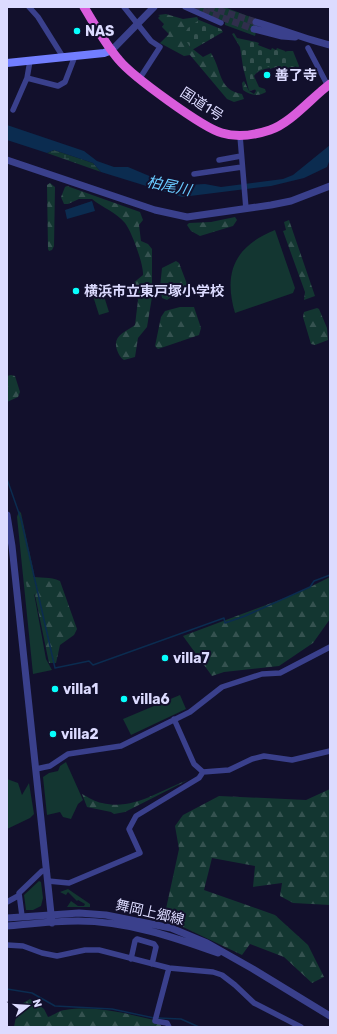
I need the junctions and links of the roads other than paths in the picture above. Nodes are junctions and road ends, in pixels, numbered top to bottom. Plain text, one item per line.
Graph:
1 (29, 7) edge
2 (84, 7) edge
3 (124, 7) edge
4 (154, 7) edge
5 (185, 7) edge
6 (138, 23) junction
7 (222, 23) dead end
8 (255, 25) tunnel mouth
9 (330, 46) edge
10 (308, 48) dead end
11 (112, 50) junction
12 (75, 56) junction
13 (63, 57) junction
14 (30, 61) junction
15 (7, 63) edge
16 (27, 78) junction
17 (140, 78) junction
18 (329, 85) edge
19 (13, 110) dead end
20 (240, 136) junction
21 (241, 156) junction
22 (7, 160) edge
23 (219, 160) dead end
24 (242, 168) junction
25 (194, 174) dead end
26 (329, 187) edge
27 (245, 206) junction
28 (7, 515) edge
29 (10, 546) edge
30 (330, 647) edge
31 (174, 719) junction
32 (330, 751) edge
33 (36, 769) junction
34 (203, 772) junction
35 (47, 870) junction
36 (48, 881) junction
37 (18, 896) junction
38 (7, 902) edge
39 (51, 914) junction
40 (22, 916) junction
41 (7, 918) edge
42 (52, 923) junction
43 (7, 926) edge
44 (7, 945) edge
45 (131, 959) junction
46 (236, 960) junction
47 (152, 964) junction
48 (169, 968) junction
49 (330, 1016) edge
50 (169, 1027) edge
51 (301, 1027) edge

1 - 13 street
2 - 11 highway, 国道1号
3 - 6 street
4 - 6 street
5 - 7 street
6 - 11 street
6 - 17 street
8 - 9 street
10 - 18 street
11 - 12 main road
11 - 17 highway, 国道1号
12 - 13 main road
12 - 16 street
13 - 14 main road
14 - 15 main road
14 - 16 street
16 - 19 street
17 - 20 highway, 国道1号
18 - 20 highway, 国道1号
20 - 21 street
21 - 23 street
21 - 24 street
22 - 27 street
24 - 25 street
24 - 27 street
26 - 27 street
28 - 29 street
29 - 33 street
30 - 31 street
31 - 33 street
31 - 34 street
32 - 34 street
33 - 35 street
34 - 36 street
35 - 36 street
35 - 37 street
36 - 39 street
37 - 38 street
37 - 40 street
39 - 40 street, 舞岡上郷線
39 - 42 street
39 - 46 street, 舞岡上郷線
40 - 41 street, 舞岡上郷線
42 - 43 street, 舞岡上郷線
42 - 46 street, 舞岡上郷線
44 - 45 street
45 - 47 street
45 - 47 street
46 - 49 street, 舞岡上郷線
47 - 48 street
48 - 50 street
48 - 51 street

